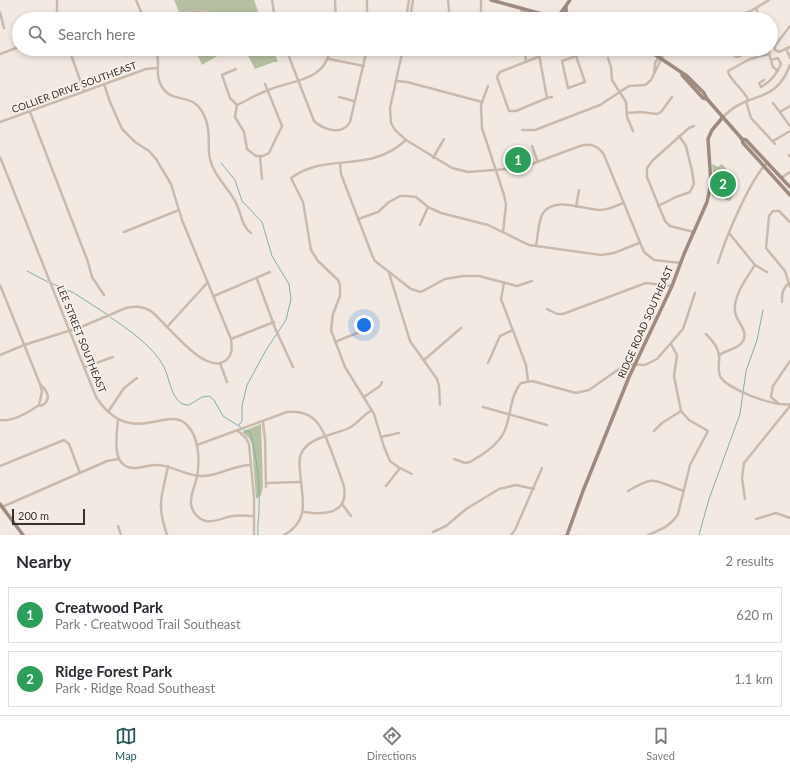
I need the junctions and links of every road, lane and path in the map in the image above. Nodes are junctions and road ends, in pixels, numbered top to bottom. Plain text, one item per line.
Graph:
1 (57, 0) edge
2 (136, 0) edge
3 (272, 0) edge
4 (335, 0) edge
5 (367, 0) edge
6 (409, 0) edge
7 (413, 0) edge
8 (448, 0) edge
9 (481, 0) edge
10 (491, 0) edge
11 (570, 0) edge
12 (769, 0) edge
13 (567, 5) junction
14 (756, 8) junction
15 (524, 9) junction
16 (0, 12) edge
17 (57, 12) edge
18 (140, 12) edge
19 (185, 12) dead end
20 (203, 12) edge
21 (274, 12) edge
22 (336, 12) edge
23 (367, 12) edge
24 (407, 12) edge
25 (411, 12) edge
26 (449, 12) edge
27 (480, 12) edge
28 (523, 12) edge
29 (534, 12) edge
30 (562, 12) edge
31 (566, 12) edge
32 (746, 12) edge
33 (757, 12) edge
34 (790, 26) edge
35 (4, 28) dead end
36 (778, 42) edge
37 (790, 47) edge
38 (786, 48) junction
39 (12, 50) edge
40 (778, 52) edge
41 (0, 54) edge
42 (72, 56) edge
43 (158, 56) edge
44 (289, 56) edge
45 (329, 56) edge
46 (366, 56) edge
47 (402, 56) edge
48 (526, 56) edge
49 (577, 56) joint
50 (657, 56) edge
51 (761, 56) edge
52 (770, 56) edge
53 (538, 57) joint
54 (608, 58) dead end
55 (660, 58) junction
56 (790, 58) edge
57 (329, 60) junction
58 (771, 60) junction
59 (526, 62) junction
60 (364, 66) junction
61 (790, 66) edge
62 (157, 68) junction
63 (236, 69) dead end
64 (778, 71) junction
65 (299, 80) junction
66 (764, 80) dead end
67 (397, 81) junction
68 (104, 84) junction
69 (265, 84) dead end
70 (488, 86) dead end
71 (268, 90) junction
72 (84, 91) junction
73 (620, 92) junction
74 (745, 93) junction
75 (339, 97) dead end
76 (552, 97) dead end
77 (672, 97) dead end
78 (547, 98) junction
79 (747, 100) junction
80 (354, 101) junction
81 (482, 102) junction
82 (742, 102) junction
83 (773, 103) dead end
84 (237, 105) junction
85 (790, 106) edge
86 (30, 112) junction
87 (780, 112) junction
88 (627, 113) junction
89 (723, 117) junction
90 (0, 122) edge
91 (694, 126) dead end
92 (790, 126) edge
93 (522, 130) dead end
94 (633, 131) dead end
95 (790, 131) edge
96 (679, 136) junction
97 (444, 139) dead end
98 (742, 139) junction
99 (406, 140) junction
100 (532, 146) dead end
101 (260, 156) junction
102 (0, 157) edge
103 (433, 158) junction
104 (538, 162) junction
105 (768, 162) junction
106 (340, 163) junction
107 (764, 166) junction
108 (496, 170) junction
109 (790, 172) edge
110 (782, 178) junction
111 (262, 179) dead end
112 (790, 187) edge
113 (578, 190) dead end
114 (790, 195) edge
115 (623, 202) junction
116 (658, 206) junction
117 (428, 207) junction
118 (576, 207) junction
119 (179, 210) junction
120 (358, 219) junction
121 (790, 222) edge
122 (420, 226) dead end
123 (124, 232) dead end
124 (503, 232) junction
125 (694, 232) junction
126 (251, 233) dead end
127 (729, 233) junction
128 (639, 243) junction
129 (536, 246) junction
130 (681, 263) junction
131 (718, 263) dead end
132 (755, 265) junction
133 (270, 272) dead end
134 (767, 272) dead end
135 (389, 273) junction
136 (257, 279) junction
137 (532, 281) dead end
138 (208, 282) junction
139 (504, 283) junction
140 (0, 285) edge
141 (789, 285) edge
142 (672, 286) junction
143 (695, 293) dead end
144 (104, 295) dead end
145 (214, 296) junction
146 (782, 302) dead end
147 (547, 309) dead end
148 (274, 322) junction
149 (167, 327) junction
150 (461, 328) dead end
151 (69, 330) junction
152 (364, 330) dead end
153 (513, 330) junction
154 (706, 334) dead end
155 (231, 339) junction
156 (335, 342) junction
157 (671, 344) junction
158 (24, 345) junction
159 (0, 355) edge
160 (719, 355) junction
161 (113, 357) dead end
162 (424, 360) junction
163 (790, 361) edge
164 (220, 363) junction
165 (488, 363) dead end
166 (635, 364) junction
167 (85, 367) junction
168 (293, 367) dead end
169 (137, 378) dead end
170 (528, 381) junction
171 (227, 382) dead end
172 (382, 382) dead end
173 (40, 384) junction
174 (364, 397) junction
175 (778, 403) junction
176 (39, 405) junction
177 (440, 405) dead end
178 (790, 405) edge
179 (483, 407) dead end
180 (372, 410) junction
181 (681, 411) junction
182 (108, 412) junction
183 (510, 415) junction
184 (118, 419) junction
185 (0, 420) edge
186 (262, 422) junction
187 (547, 424) dead end
188 (238, 431) junction
189 (654, 431) dead end
190 (399, 433) dead end
191 (381, 436) junction
192 (325, 437) junction
193 (197, 445) junction
194 (118, 459) junction
195 (454, 459) dead end
196 (251, 465) junction
197 (0, 466) edge
198 (168, 466) junction
199 (400, 468) junction
200 (542, 468) dead end
201 (80, 474) junction
202 (412, 474) dead end
203 (197, 476) junction
204 (266, 482) junction
205 (300, 482) junction
206 (386, 486) dead end
207 (266, 487) dead end
208 (534, 489) junction
209 (628, 491) dead end
210 (684, 491) junction
211 (745, 499) dead end
212 (342, 504) junction
213 (1, 506) edge
214 (304, 512) junction
215 (254, 516) junction
216 (351, 516) dead end
217 (790, 518) edge
218 (756, 519) dead end
219 (118, 526) dead end
220 (433, 532) dead end
221 (23, 535) edge
222 (121, 535) edge
223 (167, 535) edge
224 (254, 535) edge
225 (284, 535) edge
226 (511, 535) edge
227 (567, 535) edge
228 (648, 535) edge

1 - 17 street
2 - 18 street
3 - 21 street
4 - 22 street
5 - 23 street
6 - 24 street
7 - 25 street
8 - 26 street
9 - 27 street
10 - 15 street
11 - 13 street
12 - 14 street
13 - 30 street
13 - 31 street
14 - 32 street
14 - 33 street
15 - 28 street
15 - 29 street
16 - 35 street
19 - 20 street
34 - 36 street
37 - 38 street
38 - 40 street
38 - 56 street
39 - 41 street
42 - 72 street
43 - 62 street
44 - 65 street
45 - 57 street
46 - 60 street
47 - 67 street
48 - 59 street
49 - 49 street
50 - 55 street
51 - 74 street
52 - 58 street
53 - 59 street
53 - 78 street
54 - 73 street
55 - 73 street
55 - 89 street
57 - 60 street
57 - 65 street
58 - 64 street
58 - 64 street
59 - 78 street
60 - 80 street
61 - 79 street
62 - 68 street, COLLIER DRIVE SOUTHEAST
62 - 126 street
63 - 84 street
64 - 66 street
65 - 71 street
65 - 80 street
67 - 81 street
67 - 99 street
68 - 72 street, COLLIER DRIVE SOUTHEAST
68 - 119 street
69 - 71 street
70 - 81 street
71 - 84 street
71 - 101 street
72 - 86 street, COLLIER DRIVE SOUTHEAST
73 - 88 street
73 - 93 street
74 - 79 street
74 - 82 street
75 - 80 street
76 - 78 street
77 - 88 street
79 - 82 street
79 - 95 street
81 - 108 street
82 - 89 street
83 - 87 street
84 - 101 street
85 - 87 street
86 - 90 street, COLLIER DRIVE SOUTHEAST
86 - 144 street
87 - 92 street
88 - 94 street
89 - 98 street
89 - 125 street, RIDGE ROAD SOUTHEAST
91 - 96 street
96 - 116 street
96 - 116 street
97 - 103 street
98 - 105 street
98 - 107 street
99 - 103 street
99 - 106 street
100 - 104 street
101 - 111 street
102 - 151 street, LEE STREET SOUTHEAST
103 - 108 street
104 - 108 street
104 - 115 street
105 - 107 street
105 - 110 street
106 - 120 street
106 - 156 street
107 - 114 street
107 - 127 street
108 - 124 street
109 - 110 street
110 - 112 street
113 - 118 street
115 - 118 street
115 - 128 street
116 - 125 street
117 - 120 street
117 - 122 street
117 - 124 street
118 - 129 street
119 - 123 street
119 - 138 street
120 - 135 street
121 - 141 street
124 - 129 street
125 - 130 street, RIDGE ROAD SOUTHEAST
127 - 131 street
127 - 132 street
128 - 129 street
128 - 130 street
130 - 142 street, RIDGE ROAD SOUTHEAST
132 - 134 street
132 - 160 street
133 - 136 street
135 - 139 street
135 - 162 street
136 - 145 street
136 - 148 street
137 - 139 street
138 - 145 street
138 - 149 street
139 - 153 street
140 - 158 street
141 - 146 street
142 - 147 street
142 - 166 street, RIDGE ROAD SOUTHEAST
143 - 157 street
145 - 155 street
148 - 155 street
148 - 168 street
149 - 151 street
149 - 164 street
150 - 162 street
151 - 158 street
151 - 167 street, LEE STREET SOUTHEAST
152 - 156 street
153 - 165 street
153 - 170 street
154 - 160 street
155 - 164 street
156 - 174 street
157 - 166 street
157 - 181 street
158 - 159 street
158 - 173 street
160 - 175 street
161 - 167 street
162 - 177 street
163 - 175 street
164 - 171 street
166 - 170 street
166 - 227 street, RIDGE ROAD SOUTHEAST
167 - 182 street, LEE STREET SOUTHEAST
169 - 182 street
170 - 183 street
172 - 174 street
173 - 176 street
173 - 176 street
174 - 180 street
175 - 178 street
176 - 185 street
178 - 211 street
179 - 183 street
180 - 191 street
180 - 192 street
181 - 189 street
181 - 210 street
182 - 184 street, LEE STREET SOUTHEAST
183 - 187 street
183 - 195 street
184 - 193 street, LEE STREET SOUTHEAST
184 - 194 street
186 - 188 street
186 - 192 street
186 - 204 street
188 - 193 street
188 - 196 street
190 - 191 street
191 - 199 street
192 - 205 street
192 - 212 street
193 - 203 street, LEE STREET SOUTHEAST
194 - 198 street
194 - 201 street
196 - 203 street
196 - 215 street
197 - 201 street
198 - 203 street
198 - 223 street
199 - 202 street
199 - 206 street
200 - 208 street
201 - 213 street
203 - 215 street, LEE STREET SOUTHEAST
204 - 205 street
204 - 207 street
205 - 214 street
208 - 220 street
208 - 226 street
209 - 210 street
210 - 228 street
212 - 214 street
212 - 216 street
213 - 221 street
214 - 225 street
215 - 224 street
217 - 218 street
219 - 222 street

